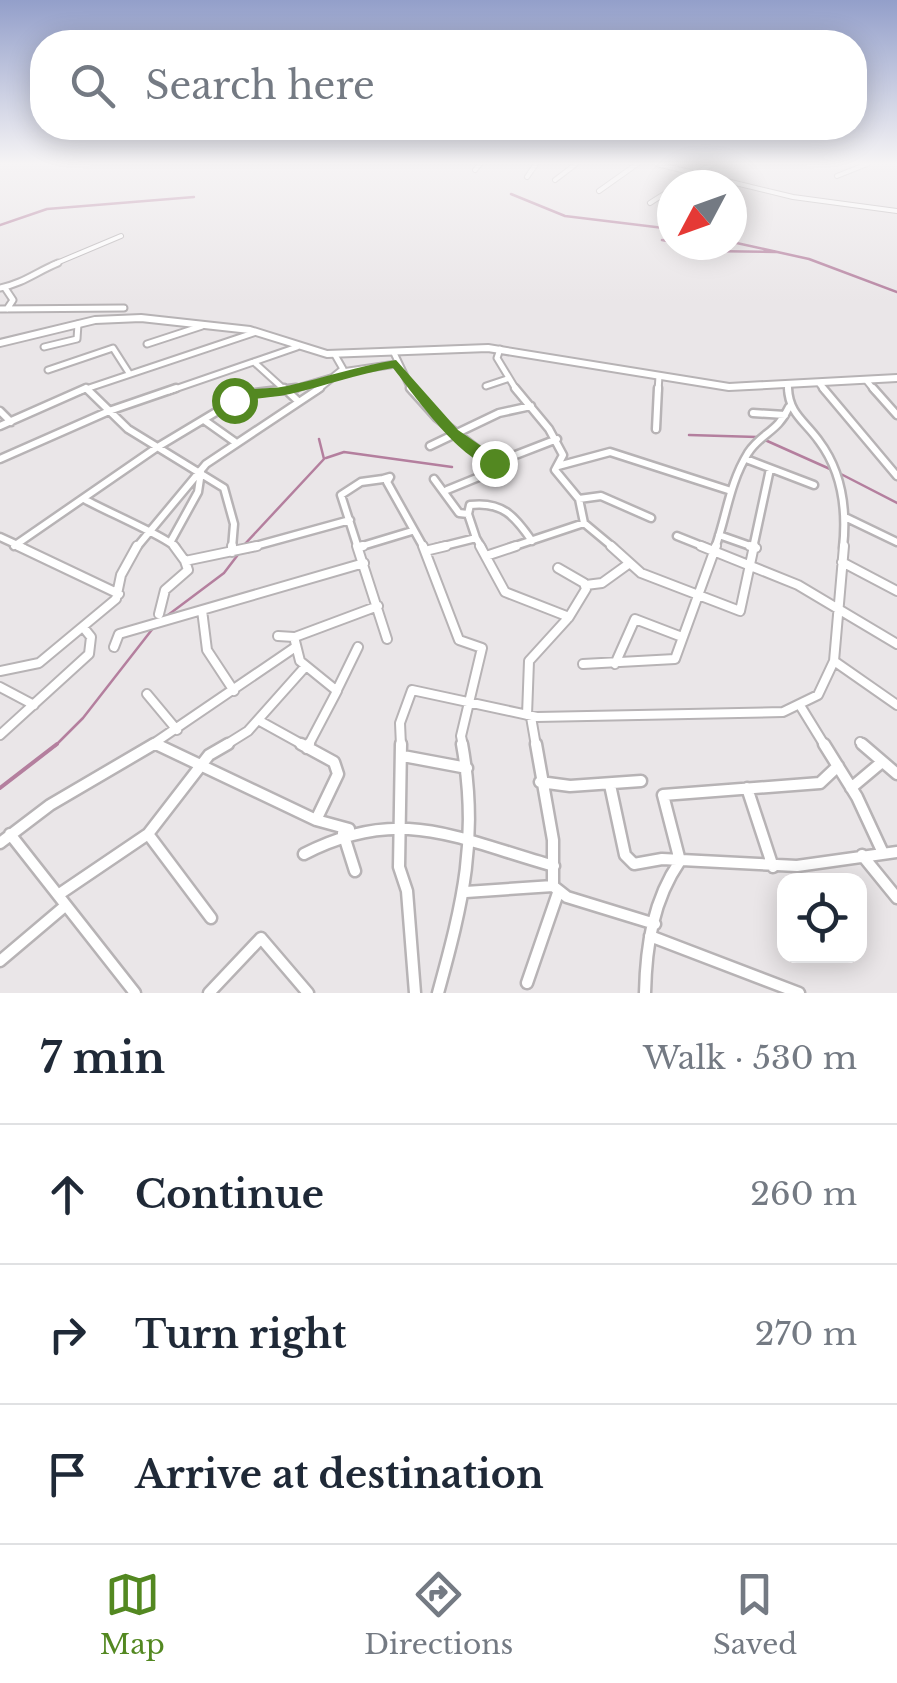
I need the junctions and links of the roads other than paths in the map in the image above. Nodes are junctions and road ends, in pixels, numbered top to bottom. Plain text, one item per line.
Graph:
1 (121, 236) dead end
2 (2, 288) edge
3 (124, 308) dead end
4 (4, 309) edge
5 (78, 324) junction
6 (207, 324) junction
7 (256, 332) junction
8 (78, 338) junction
9 (0, 343) edge
10 (146, 344) dead end
11 (297, 346) junction
12 (44, 347) dead end
13 (78, 347) dead end
14 (500, 349) junction
15 (394, 353) junction
16 (335, 355) junction
17 (253, 361) junction
18 (396, 364) junction
19 (48, 370) dead end
20 (129, 373) junction
21 (340, 374) junction
22 (659, 376) junction
23 (897, 378) edge
24 (507, 379) junction
25 (866, 380) junction
26 (819, 383) junction
27 (788, 384) junction
28 (486, 386) dead end
29 (86, 388) junction
30 (286, 390) junction
31 (298, 402) junction
32 (531, 406) junction
33 (0, 411) edge
34 (109, 411) junction
35 (787, 411) junction
36 (753, 413) dead end
37 (897, 416) edge
38 (204, 420) junction
39 (11, 422) junction
40 (0, 426) edge
41 (656, 430) dead end
42 (455, 436) junction
43 (558, 439) junction
44 (234, 442) junction
45 (430, 446) dead end
46 (156, 448) junction
47 (746, 459) junction
48 (0, 460) edge
49 (494, 463) junction
50 (558, 466) junction
51 (770, 468) junction
52 (201, 470) junction
53 (897, 476) edge
54 (434, 478) dead end
55 (814, 486) dead end
56 (447, 490) junction
57 (728, 490) junction
58 (84, 499) junction
59 (579, 499) junction
60 (468, 514) junction
61 (651, 518) dead end
62 (847, 518) junction
63 (350, 520) junction
64 (584, 522) junction
65 (412, 531) junction
66 (145, 532) junction
67 (719, 535) junction
68 (677, 536) dead end
69 (476, 538) junction
70 (2, 541) edge
71 (171, 541) junction
72 (532, 541) junction
73 (897, 542) edge
74 (14, 546) junction
75 (359, 547) junction
76 (756, 548) junction
77 (425, 551) junction
78 (712, 551) junction
79 (232, 552) junction
80 (486, 556) junction
81 (186, 561) junction
82 (364, 562) junction
83 (842, 562) junction
84 (627, 565) junction
85 (752, 567) junction
86 (558, 568) dead end
87 (121, 576) junction
88 (100, 585) junction
89 (586, 585) junction
90 (897, 590) edge
91 (119, 594) junction
92 (698, 595) junction
93 (378, 606) junction
94 (836, 606) junction
95 (202, 610) junction
96 (158, 614) dead end
97 (570, 616) junction
98 (83, 627) junction
99 (278, 636) dead end
100 (682, 637) junction
101 (387, 639) dead end
102 (294, 642) junction
103 (897, 644) edge
104 (114, 647) dead end
105 (358, 647) dead end
106 (834, 661) junction
107 (582, 664) dead end
108 (615, 664) junction
109 (305, 667) junction
110 (0, 671) edge
111 (0, 687) edge
112 (234, 691) junction
113 (337, 691) junction
114 (147, 694) dead end
115 (468, 701) junction
116 (34, 704) junction
117 (897, 705) edge
118 (801, 708) junction
119 (529, 716) junction
120 (258, 720) junction
121 (178, 730) junction
122 (0, 734) edge
123 (155, 742) junction
124 (860, 742) dead end
125 (306, 748) junction
126 (403, 756) junction
127 (882, 762) junction
128 (203, 766) junction
129 (838, 766) junction
130 (467, 768) junction
131 (897, 774) edge
132 (641, 781) dead end
133 (540, 782) junction
134 (610, 785) junction
135 (747, 788) junction
136 (851, 788) junction
137 (316, 820) junction
138 (396, 825) junction
139 (346, 831) junction
140 (10, 834) junction
141 (148, 834) junction
142 (472, 838) junction
143 (0, 843) edge
144 (897, 852) edge
145 (884, 853) junction
146 (304, 854) dead end
147 (862, 855) junction
148 (680, 860) junction
149 (554, 866) junction
150 (772, 867) junction
151 (356, 871) dead end
152 (556, 889) junction
153 (466, 892) junction
154 (58, 895) junction
155 (897, 898) edge
156 (66, 906) junction
157 (212, 918) dead end
158 (655, 924) junction
159 (650, 936) junction
160 (0, 961) edge
161 (527, 983) dead end
162 (794, 992) edge
163 (135, 993) edge
164 (209, 993) edge
165 (308, 993) edge
166 (415, 993) edge
167 (438, 993) edge
168 (645, 993) edge

1 - 2 street
2 - 4 street
3 - 4 street
5 - 6 main road
5 - 8 street
5 - 9 main road
6 - 7 main road
6 - 10 street
7 - 11 main road
7 - 20 street
8 - 12 street
8 - 13 street
11 - 16 main road
11 - 17 street
14 - 15 main road
14 - 22 main road
14 - 24 street
15 - 16 main road
15 - 18 street
16 - 21 street
17 - 30 street
17 - 34 street
18 - 21 street
18 - 42 street
19 - 20 street
20 - 29 street
21 - 30 street
21 - 31 street
22 - 27 main road
22 - 41 street
23 - 25 main road
24 - 28 street
24 - 32 street
25 - 26 main road
25 - 37 street
26 - 27 main road
26 - 53 street
27 - 35 street
29 - 34 street
29 - 39 street
30 - 31 street
30 - 38 street
31 - 44 street
32 - 42 street
32 - 43 street
33 - 39 street
34 - 46 street
34 - 48 street
35 - 36 street
35 - 47 street
35 - 62 street
38 - 44 street
38 - 46 street
39 - 40 street
42 - 45 street
42 - 49 street
43 - 49 street
43 - 50 street
44 - 52 street
46 - 52 street
46 - 58 street
47 - 51 street
47 - 57 street
49 - 56 street
50 - 57 street
50 - 59 street
51 - 55 street
51 - 76 street
52 - 66 street
52 - 71 street
52 - 79 street
54 - 56 street
56 - 60 street
57 - 67 street
58 - 66 street
58 - 74 street
59 - 61 street
59 - 64 street
60 - 69 street
60 - 72 street
62 - 73 street
62 - 83 street
63 - 65 street
63 - 75 street
63 - 79 street
64 - 72 street
64 - 84 street
65 - 75 street
65 - 77 street
66 - 71 street
66 - 87 street
67 - 76 street
67 - 78 street
68 - 78 street
69 - 77 street
69 - 80 street
70 - 74 street
71 - 81 street
72 - 80 street
74 - 88 street
75 - 82 street
76 - 85 street
77 - 115 street
78 - 85 street
78 - 92 street
79 - 81 street
80 - 97 street
81 - 96 street
82 - 93 street
82 - 95 street
83 - 90 street
83 - 94 street
84 - 89 street
84 - 92 street
85 - 92 street
85 - 94 street
86 - 89 street
87 - 88 street
87 - 91 street
88 - 91 street
89 - 97 street
91 - 98 street
92 - 100 street
93 - 101 street
93 - 102 street
94 - 103 street
94 - 106 street
95 - 104 street
95 - 112 street
97 - 119 street
98 - 110 street
98 - 116 street
99 - 102 street
100 - 108 street
100 - 108 street
102 - 109 street
102 - 112 street
105 - 113 street
106 - 117 street
106 - 118 street
107 - 108 street
109 - 113 street
109 - 120 street
111 - 116 street
112 - 121 street
113 - 125 street
114 - 121 street
115 - 119 street
115 - 126 street
115 - 130 street
116 - 122 street
118 - 119 street
118 - 129 street
119 - 133 street
120 - 125 street
120 - 128 street
121 - 123 street
123 - 128 street
123 - 140 street
124 - 127 street
125 - 137 street
126 - 130 street
126 - 138 street
127 - 131 street
127 - 136 street
128 - 137 street
128 - 141 street
129 - 135 street
129 - 136 street
130 - 142 street
132 - 134 street
133 - 134 street
133 - 149 street
134 - 148 street
135 - 148 street
135 - 150 street
136 - 145 street
137 - 139 street
138 - 139 street
138 - 142 street
138 - 166 street
139 - 146 street
139 - 151 street
140 - 143 street
140 - 154 street
141 - 154 street
141 - 157 street
142 - 149 street
142 - 153 street
144 - 145 street
145 - 147 street
147 - 150 street
147 - 155 street
148 - 150 street
148 - 158 street
149 - 152 street
152 - 153 street
152 - 158 street
152 - 161 street
153 - 167 street
154 - 156 street
156 - 160 street
156 - 163 street
158 - 159 street
159 - 162 street
159 - 168 street
164 - 165 street

